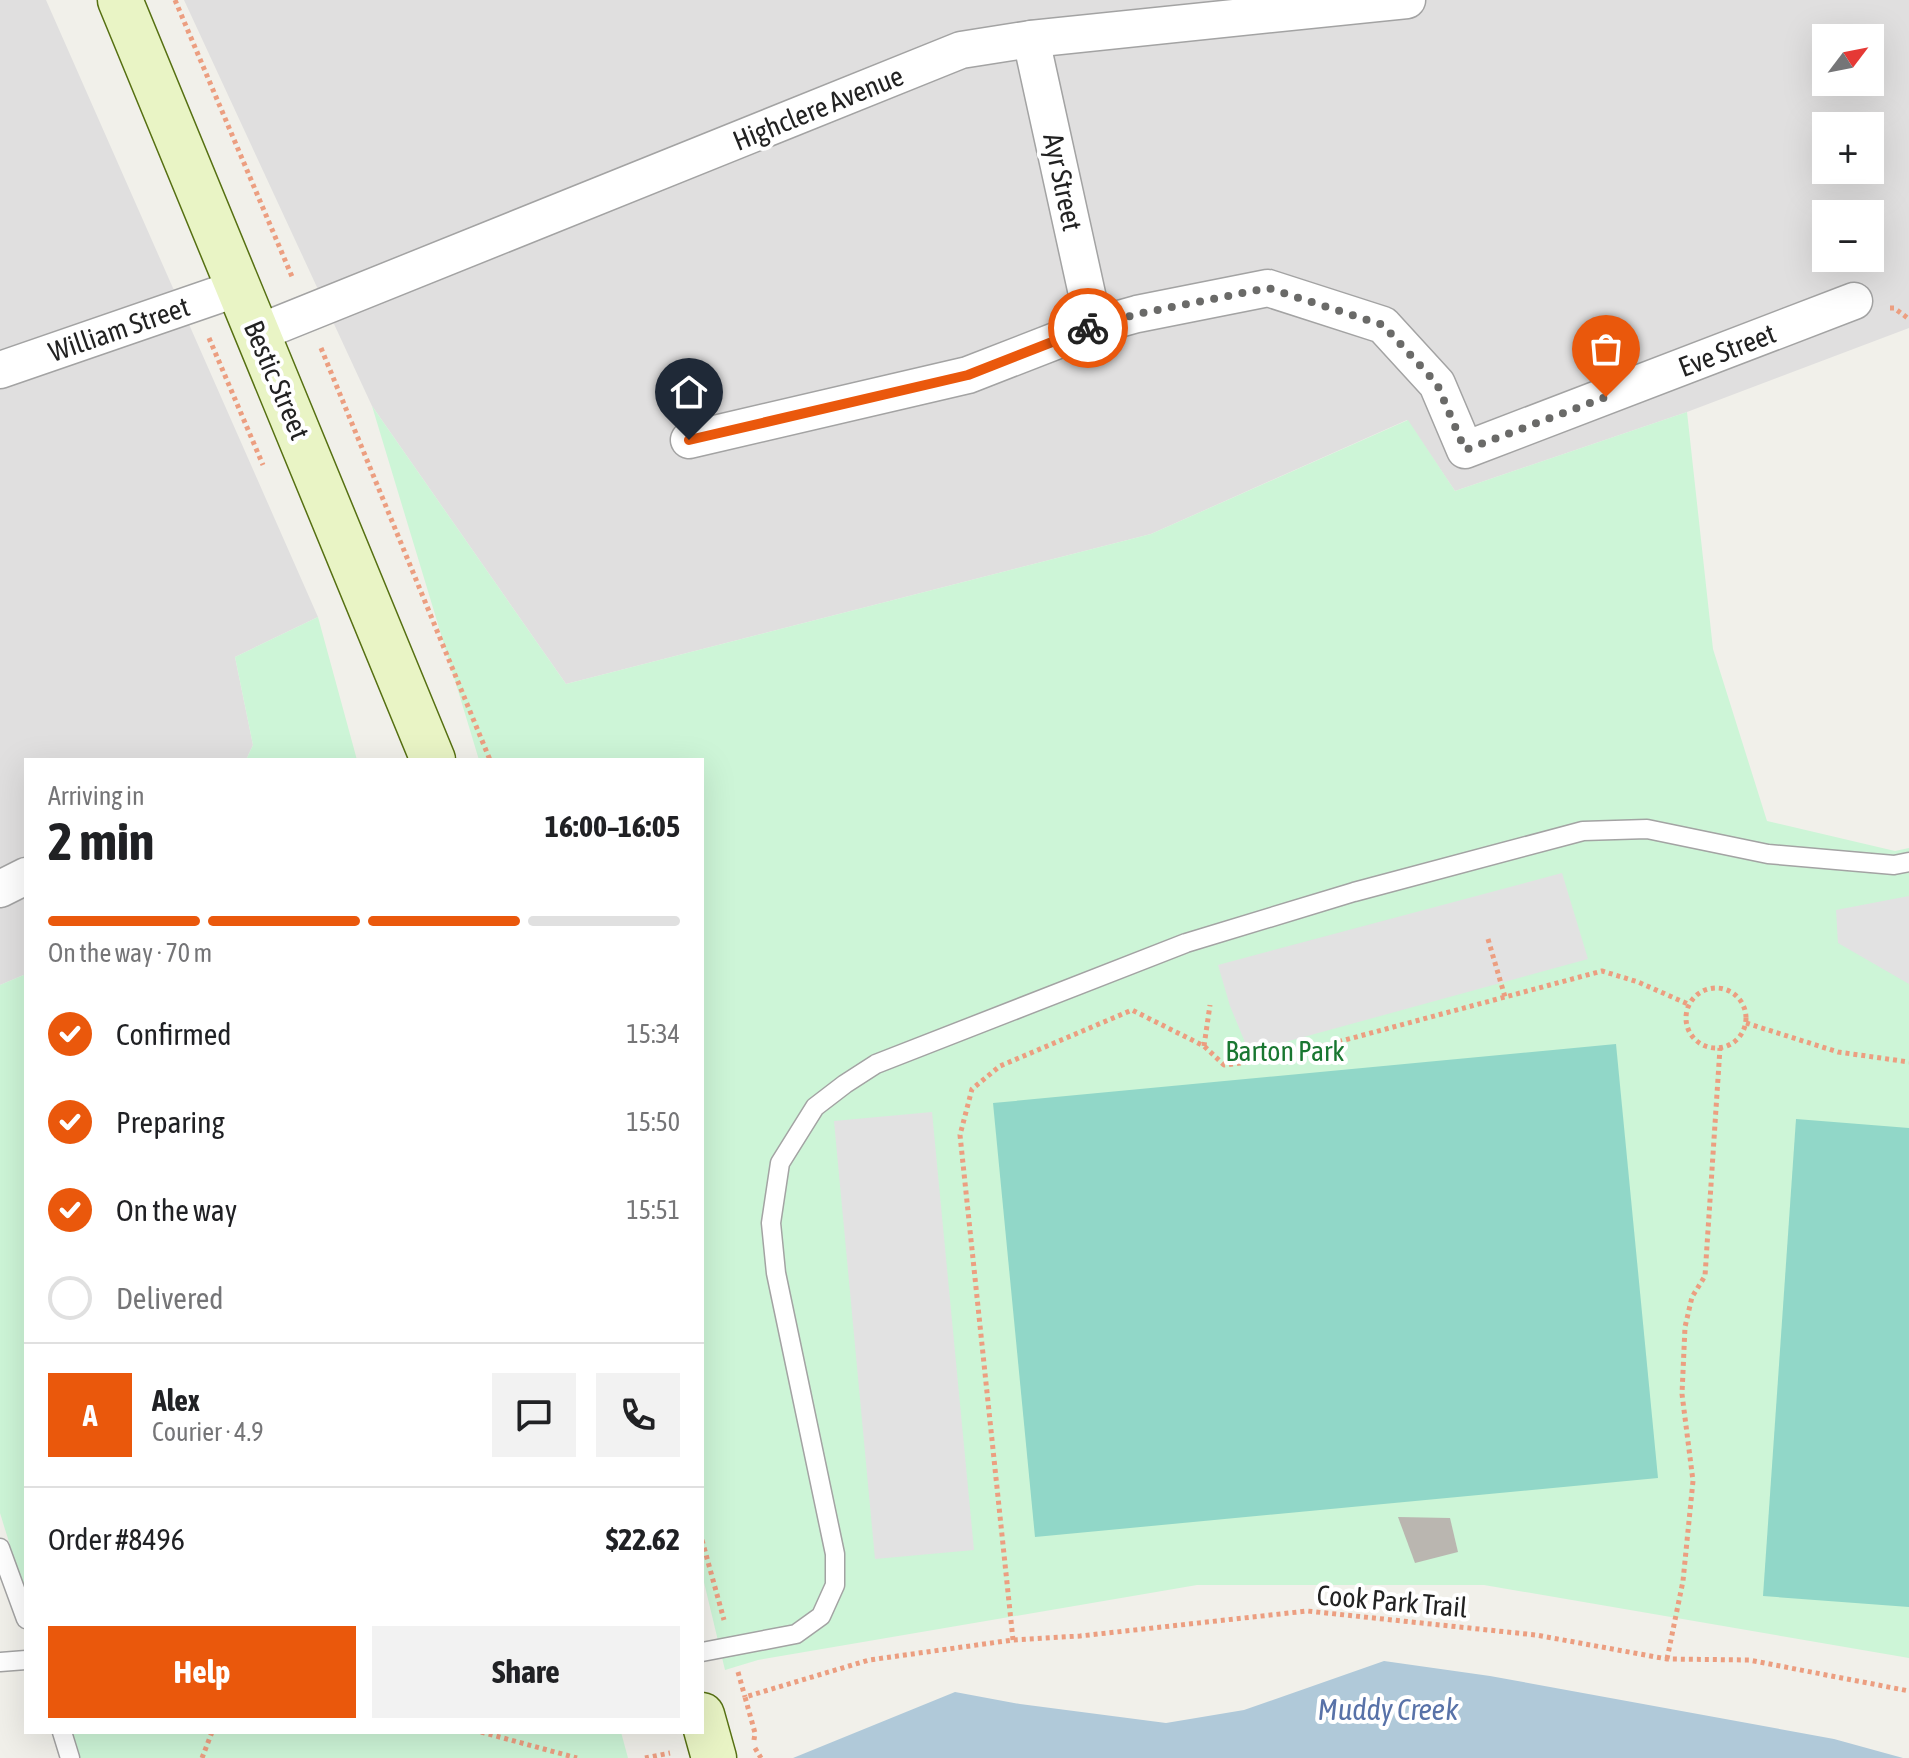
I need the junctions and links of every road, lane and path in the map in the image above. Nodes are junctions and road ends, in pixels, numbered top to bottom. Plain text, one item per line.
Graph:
1 (120, 0) edge
2 (175, 0) edge
3 (1407, 0) edge
4 (1031, 39) junction
5 (238, 288) junction
6 (1854, 301) dead end
7 (308, 314) junction
8 (1094, 326) junction
9 (258, 333) junction
10 (0, 370) edge
11 (689, 440) dead end
12 (432, 758) edge
13 (489, 758) edge
14 (1909, 862) edge
15 (24, 877) edge
16 (0, 889) edge
17 (1488, 939) dead end
18 (1505, 997) junction
19 (1688, 1004) junction
20 (1210, 1005) dead end
21 (1746, 1023) junction
22 (1204, 1046) junction
23 (1720, 1048) junction
24 (1909, 1062) edge
25 (0, 1548) edge
26 (24, 1614) edge
27 (1013, 1640) junction
28 (704, 1652) edge
29 (1667, 1659) junction
30 (24, 1660) edge
31 (0, 1662) edge
32 (1909, 1691) edge
33 (704, 1717) edge
34 (63, 1734) edge
35 (211, 1734) edge
36 (488, 1734) edge
37 (734, 1750) edge
38 (670, 1753) dead end
39 (70, 1758) edge
40 (202, 1758) edge
41 (577, 1758) edge
42 (645, 1758) edge

1 - 5 main road, Bestic Street
2 - 7 path
3 - 4 street, Highclere Avenue
4 - 7 street, Highclere Avenue
4 - 8 street, Ayr Street
5 - 9 main road, Bestic Street
5 - 10 street, William Street
6 - 8 street, Eve Street
7 - 9 street, Highclere Avenue
7 - 13 path
8 - 11 street
9 - 12 main road, Bestic Street
14 - 28 lane
15 - 16 street
17 - 18 path
18 - 19 path
18 - 22 path
19 - 21 path
19 - 23 path
20 - 22 path
21 - 23 path
21 - 24 path
22 - 27 path
23 - 29 path
25 - 26 lane
27 - 29 path, Cook Park Trail
27 - 37 path, Cook Park Trail
29 - 32 path, Cook Park Trail
30 - 31 lane
33 - 37 main road
34 - 39 lane
35 - 40 path
36 - 41 path
38 - 42 path

